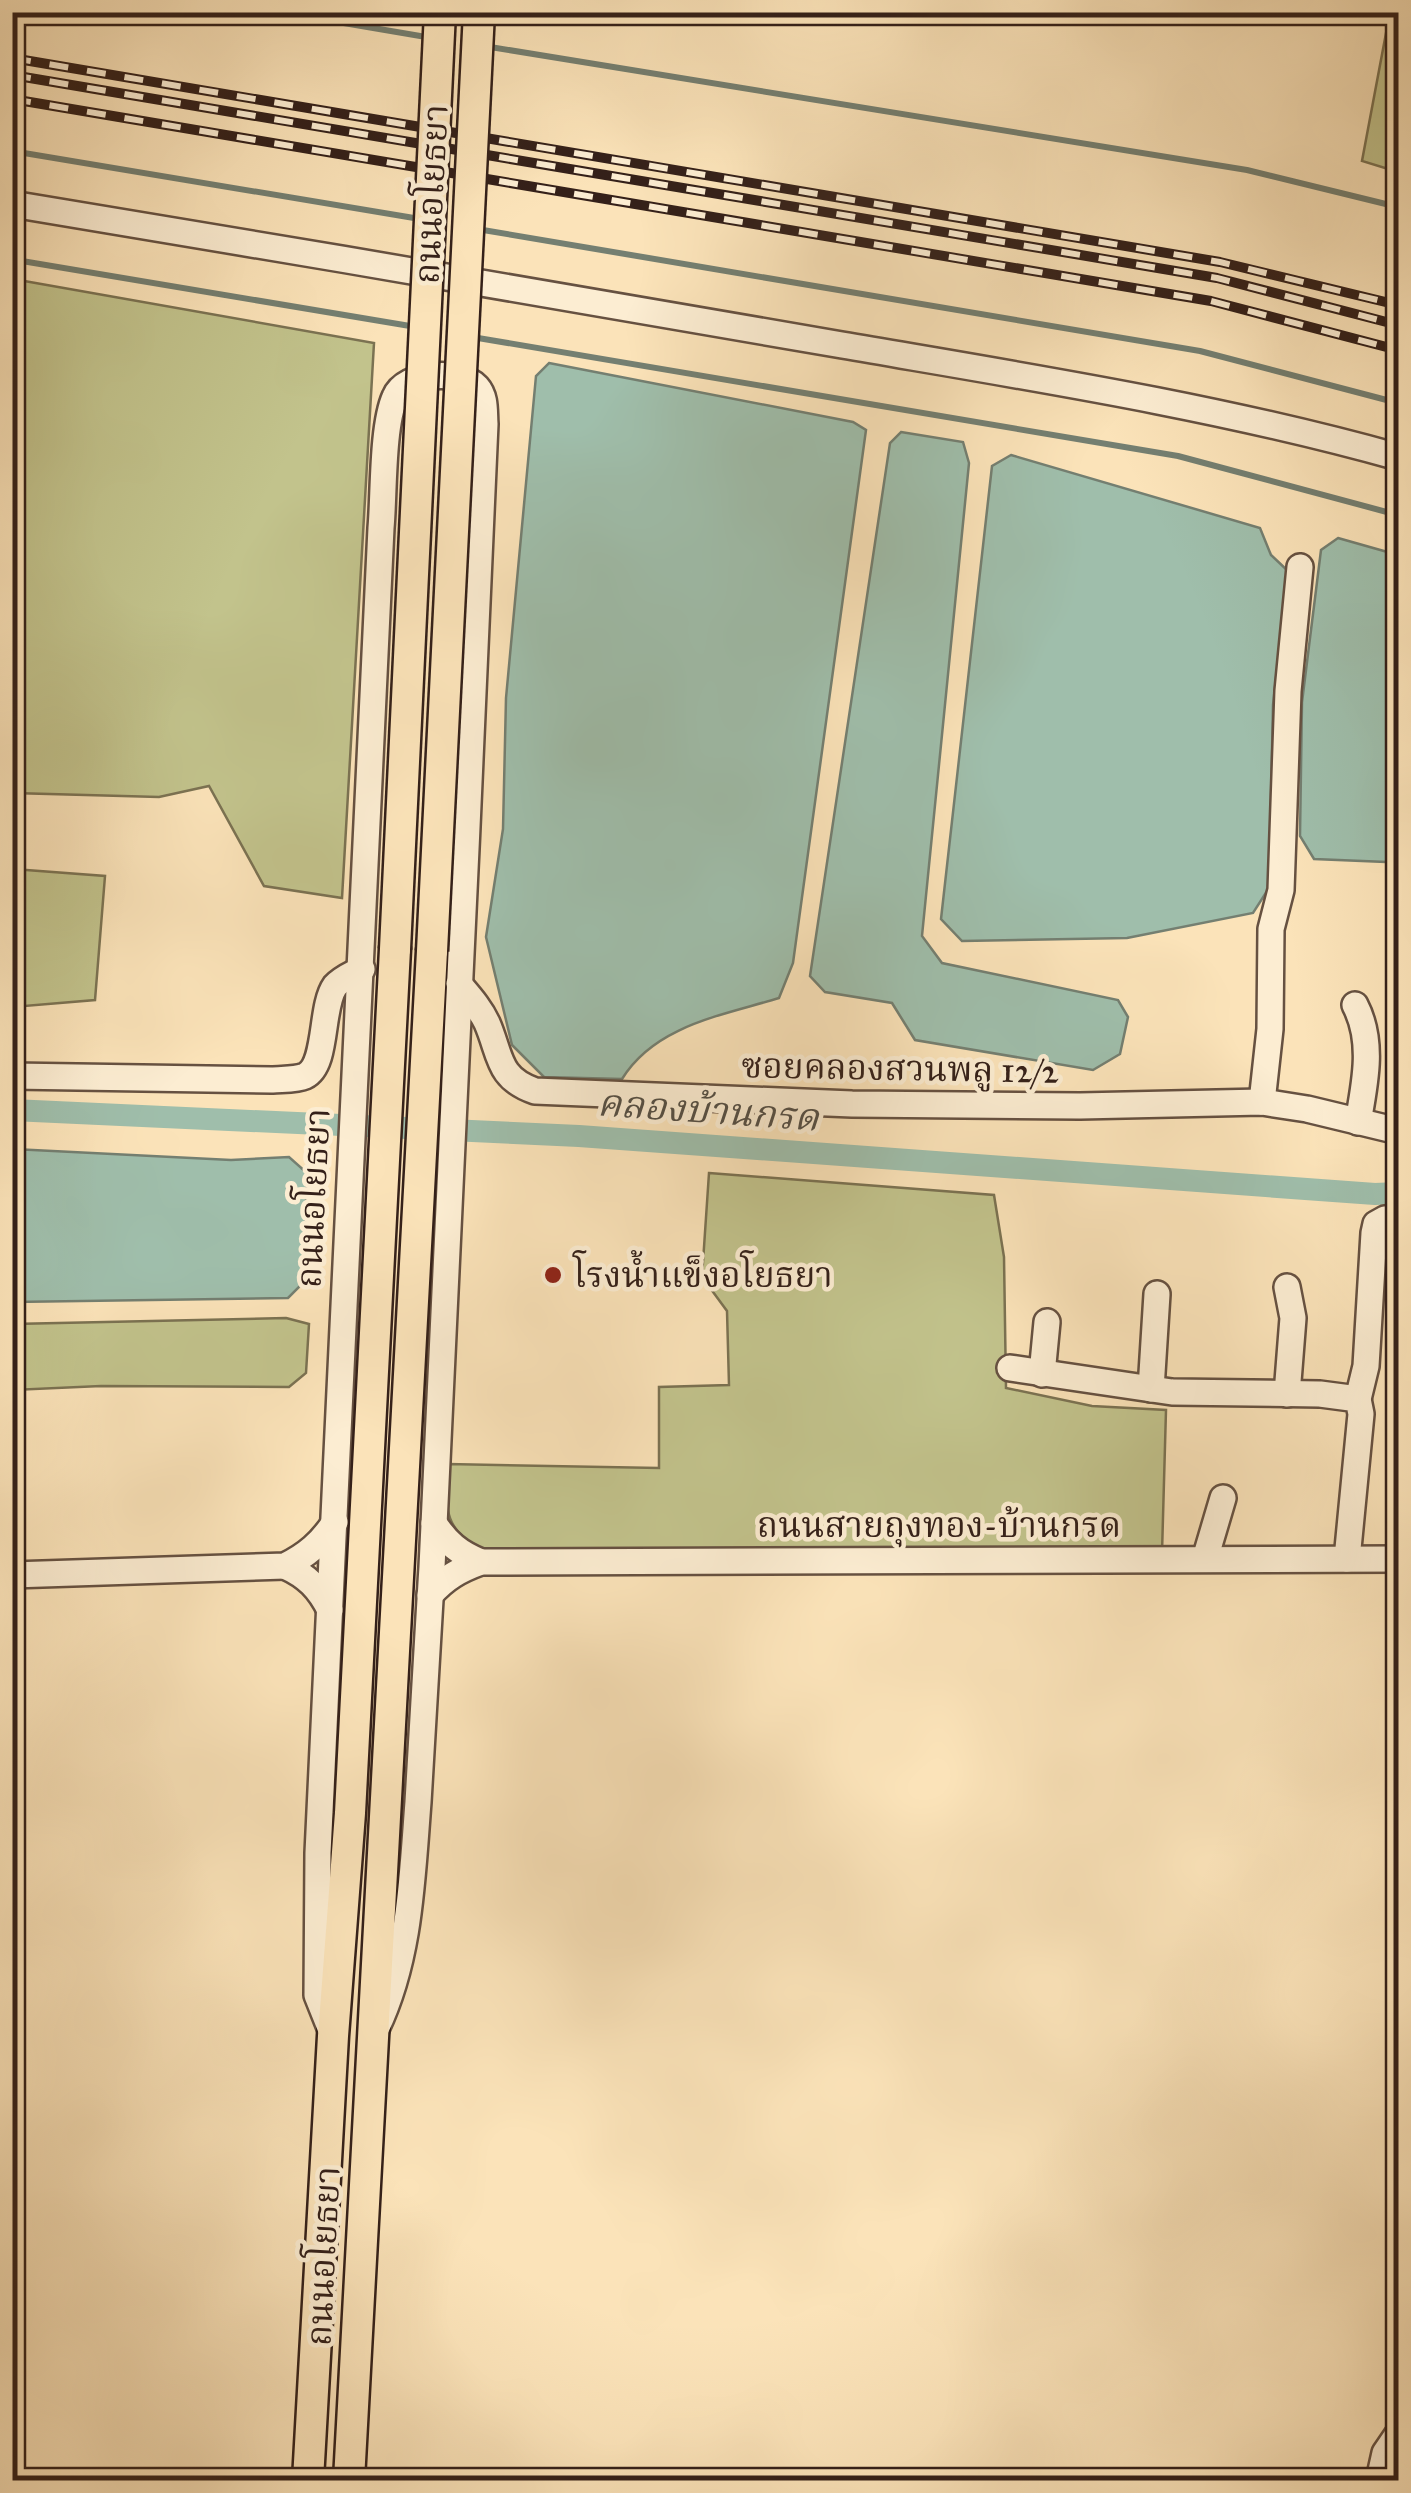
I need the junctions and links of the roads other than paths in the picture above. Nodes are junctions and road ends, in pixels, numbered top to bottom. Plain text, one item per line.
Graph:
1 (440, 12) edge
2 (478, 12) edge
3 (12, 204) edge
4 (1398, 457) edge
5 (1300, 567) dead end
6 (362, 968) junction
7 (459, 984) junction
8 (1356, 1005) dead end
9 (12, 1076) edge
10 (438, 1084) junction
11 (1262, 1102) junction
12 (1358, 1122) junction
13 (1398, 1131) edge
14 (1398, 1218) edge
15 (1287, 1287) dead end
16 (1157, 1294) dead end
17 (1047, 1322) dead end
18 (1010, 1368) dead end
19 (1042, 1374) junction
20 (1151, 1390) junction
21 (1287, 1394) junction
22 (1358, 1399) junction
23 (1222, 1498) dead end
24 (334, 1522) junction
25 (434, 1523) junction
26 (1398, 1558) edge
27 (1205, 1559) junction
28 (1347, 1559) junction
29 (480, 1562) junction
30 (285, 1566) junction
31 (12, 1575) edge
32 (430, 1595) junction
33 (330, 1610) junction
34 (372, 2035) junction
35 (333, 2036) junction
36 (1398, 2434) edge
37 (308, 2480) edge
38 (349, 2480) edge
39 (1379, 2480) edge

1 - 35 main road, ถนนอโยธยา, bridge
2 - 10 main road, ถนนอโยธยา, bridge
3 - 4 street
5 - 11 street
6 - 7 street, ถนนอโยธยา
6 - 9 street
6 - 24 street, ถนนอโยธยา
7 - 10 street, ถนนอโยธยา
7 - 11 street, ซอยคลองสวนพลู 12/2
8 - 12 street
10 - 25 street, ถนนอโยธยา
10 - 34 main road, ถนนอโยธยา
11 - 12 street, ซอยคลองสวนพลู 12/2
12 - 13 street, ซอยคลองสวนพลู 12/2
14 - 22 street
15 - 21 street
16 - 20 street
17 - 19 street
18 - 19 street
19 - 20 street
20 - 21 street
21 - 22 street
22 - 28 street
23 - 27 street
24 - 30 street
24 - 33 street, ถนนอโยธยา
25 - 29 street
25 - 32 street, ถนนอโยธยา
26 - 28 street, ถนนสายถุงทอง-บ้านกรด
27 - 28 street, ถนนสายถุงทอง-บ้านกรด
27 - 29 street, ถนนสายถุงทอง-บ้านกรด
29 - 32 street, ถนนสายถุงทอง-บ้านกรด
30 - 31 street
30 - 33 street
32 - 34 street, ถนนอโยธยา
33 - 35 street, ถนนอโยธยา
34 - 38 main road, ถนนอโยธยา
35 - 37 main road, ถนนอโยธยา
36 - 39 street

